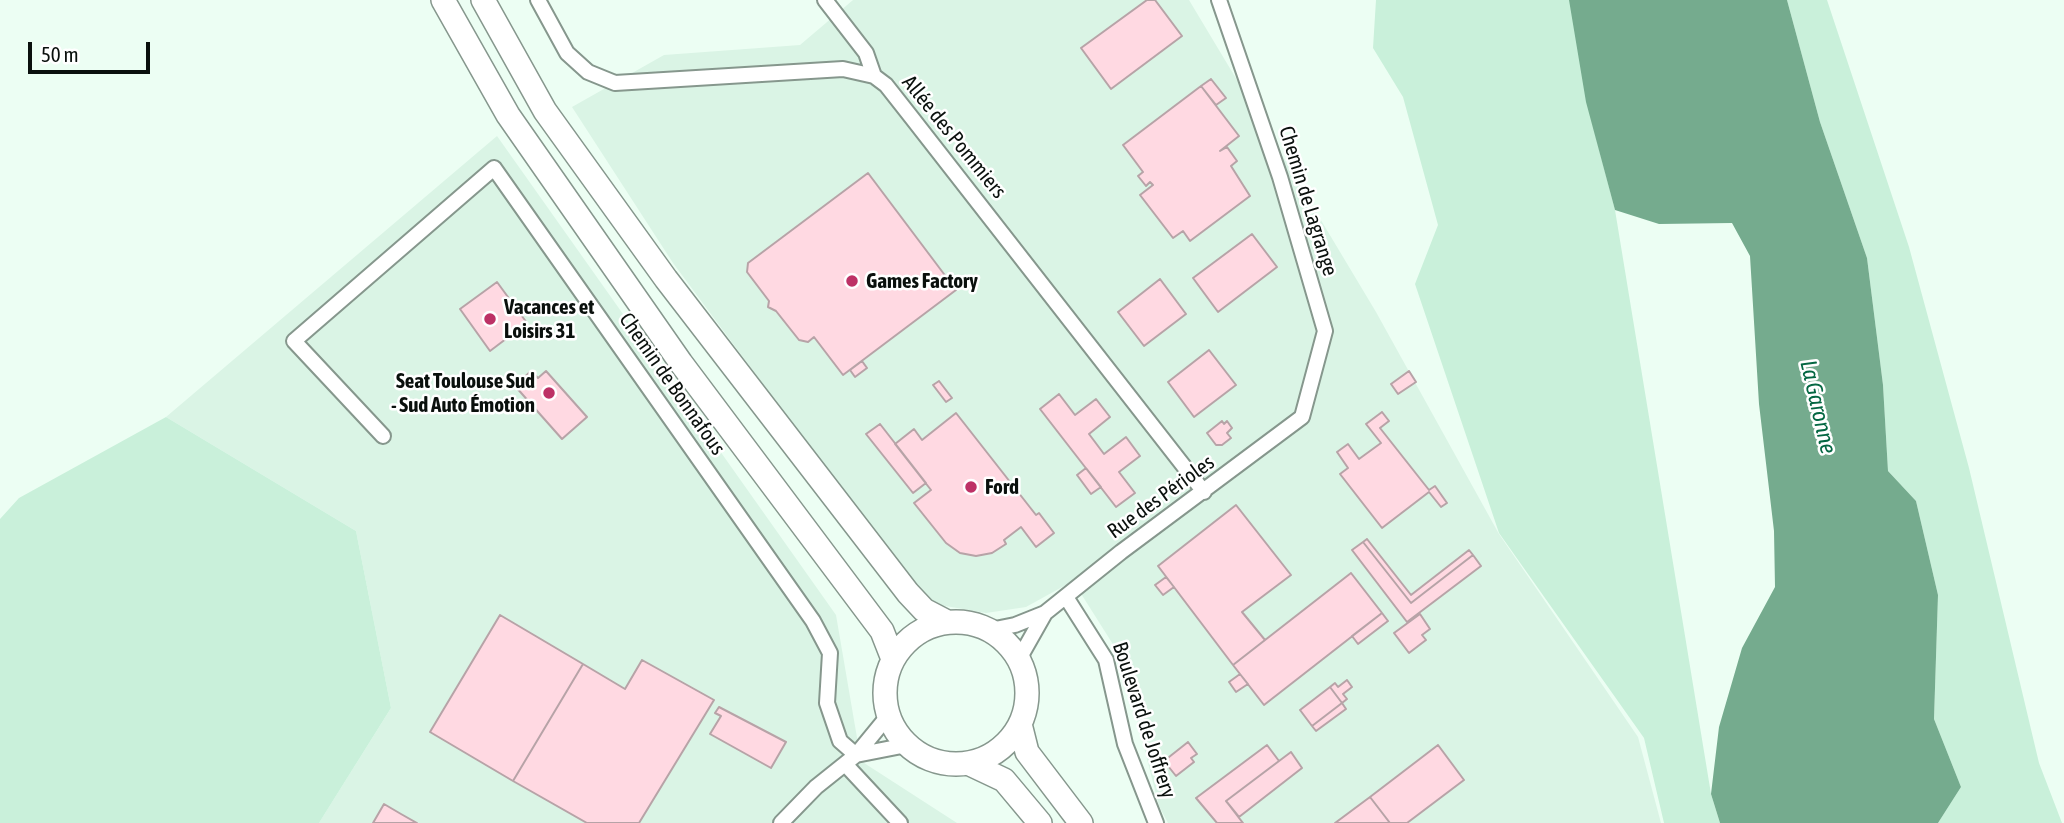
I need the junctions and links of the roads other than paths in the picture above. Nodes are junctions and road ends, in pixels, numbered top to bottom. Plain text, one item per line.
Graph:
1 (443, 0) edge
2 (483, 0) edge
3 (538, 0) edge
4 (825, 0) edge
5 (1219, 0) edge
6 (874, 76) junction
7 (1302, 416) joint
8 (383, 436) dead end
9 (1204, 492) junction
10 (1066, 597) junction
11 (1045, 613) junction
12 (947, 622) junction
13 (990, 630) junction
14 (893, 659) junction
15 (1019, 659) junction
16 (888, 716) junction
17 (1020, 723) junction
18 (907, 745) junction
19 (851, 760) junction
20 (968, 763) junction
21 (780, 823) edge
22 (900, 823) edge
23 (1040, 823) edge
24 (1081, 823) edge
25 (1156, 823) edge

1 - 14 main road
2 - 12 main road
3 - 6 street, Allée des Pommiers
4 - 6 street
5 - 7 street, Chemin de Lagrange
6 - 9 street, Allée des Pommiers
7 - 9 street, Rue des Périoles
8 - 19 street, Chemin de Bonnafous
9 - 10 street, Rue des Périoles
10 - 11 street, Rue des Périoles
10 - 25 street, Boulevard de Joffrery
11 - 13 street, Rue des Périoles
11 - 15 street, Rue des Périoles
12 - 13 main road
12 - 14 main road
13 - 15 main road
14 - 16 main road
15 - 17 main road
16 - 18 main road
16 - 19 street
17 - 20 main road
17 - 24 main road
18 - 19 street
18 - 20 main road
19 - 21 street
19 - 22 street
20 - 23 main road

